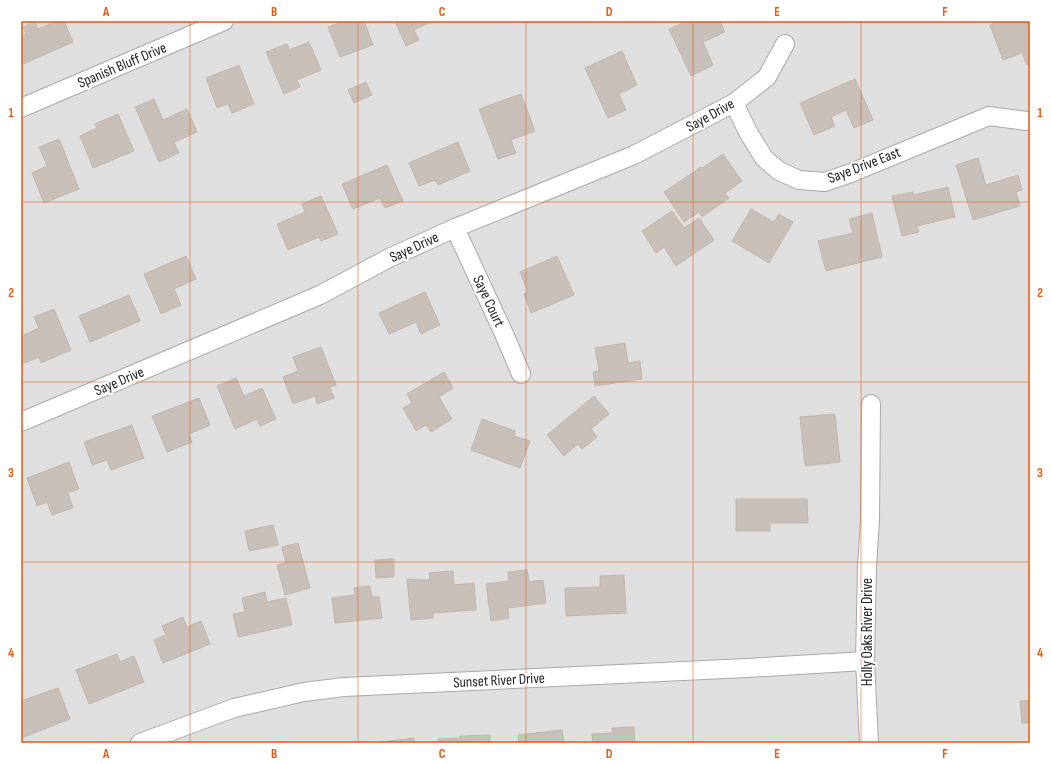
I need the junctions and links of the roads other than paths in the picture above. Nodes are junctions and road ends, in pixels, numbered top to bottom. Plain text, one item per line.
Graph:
1 (224, 21) edge
2 (785, 44) dead end
3 (734, 103) junction
4 (21, 108) edge
5 (1027, 120) dead end
6 (455, 228) junction
7 (521, 374) dead end
8 (871, 404) dead end
9 (21, 422) edge
10 (865, 661) junction
11 (140, 743) edge
12 (869, 743) edge

1 - 4 street, Spanish Bluff Drive
2 - 3 street, Saye Drive
3 - 5 street, Saye Drive East
3 - 6 street, Saye Drive
6 - 7 street, Saye Court
6 - 9 street, Saye Drive
8 - 10 street, Holly Oaks River Drive
10 - 11 street, Sunset River Drive
10 - 12 street, Holly Oaks River Drive

